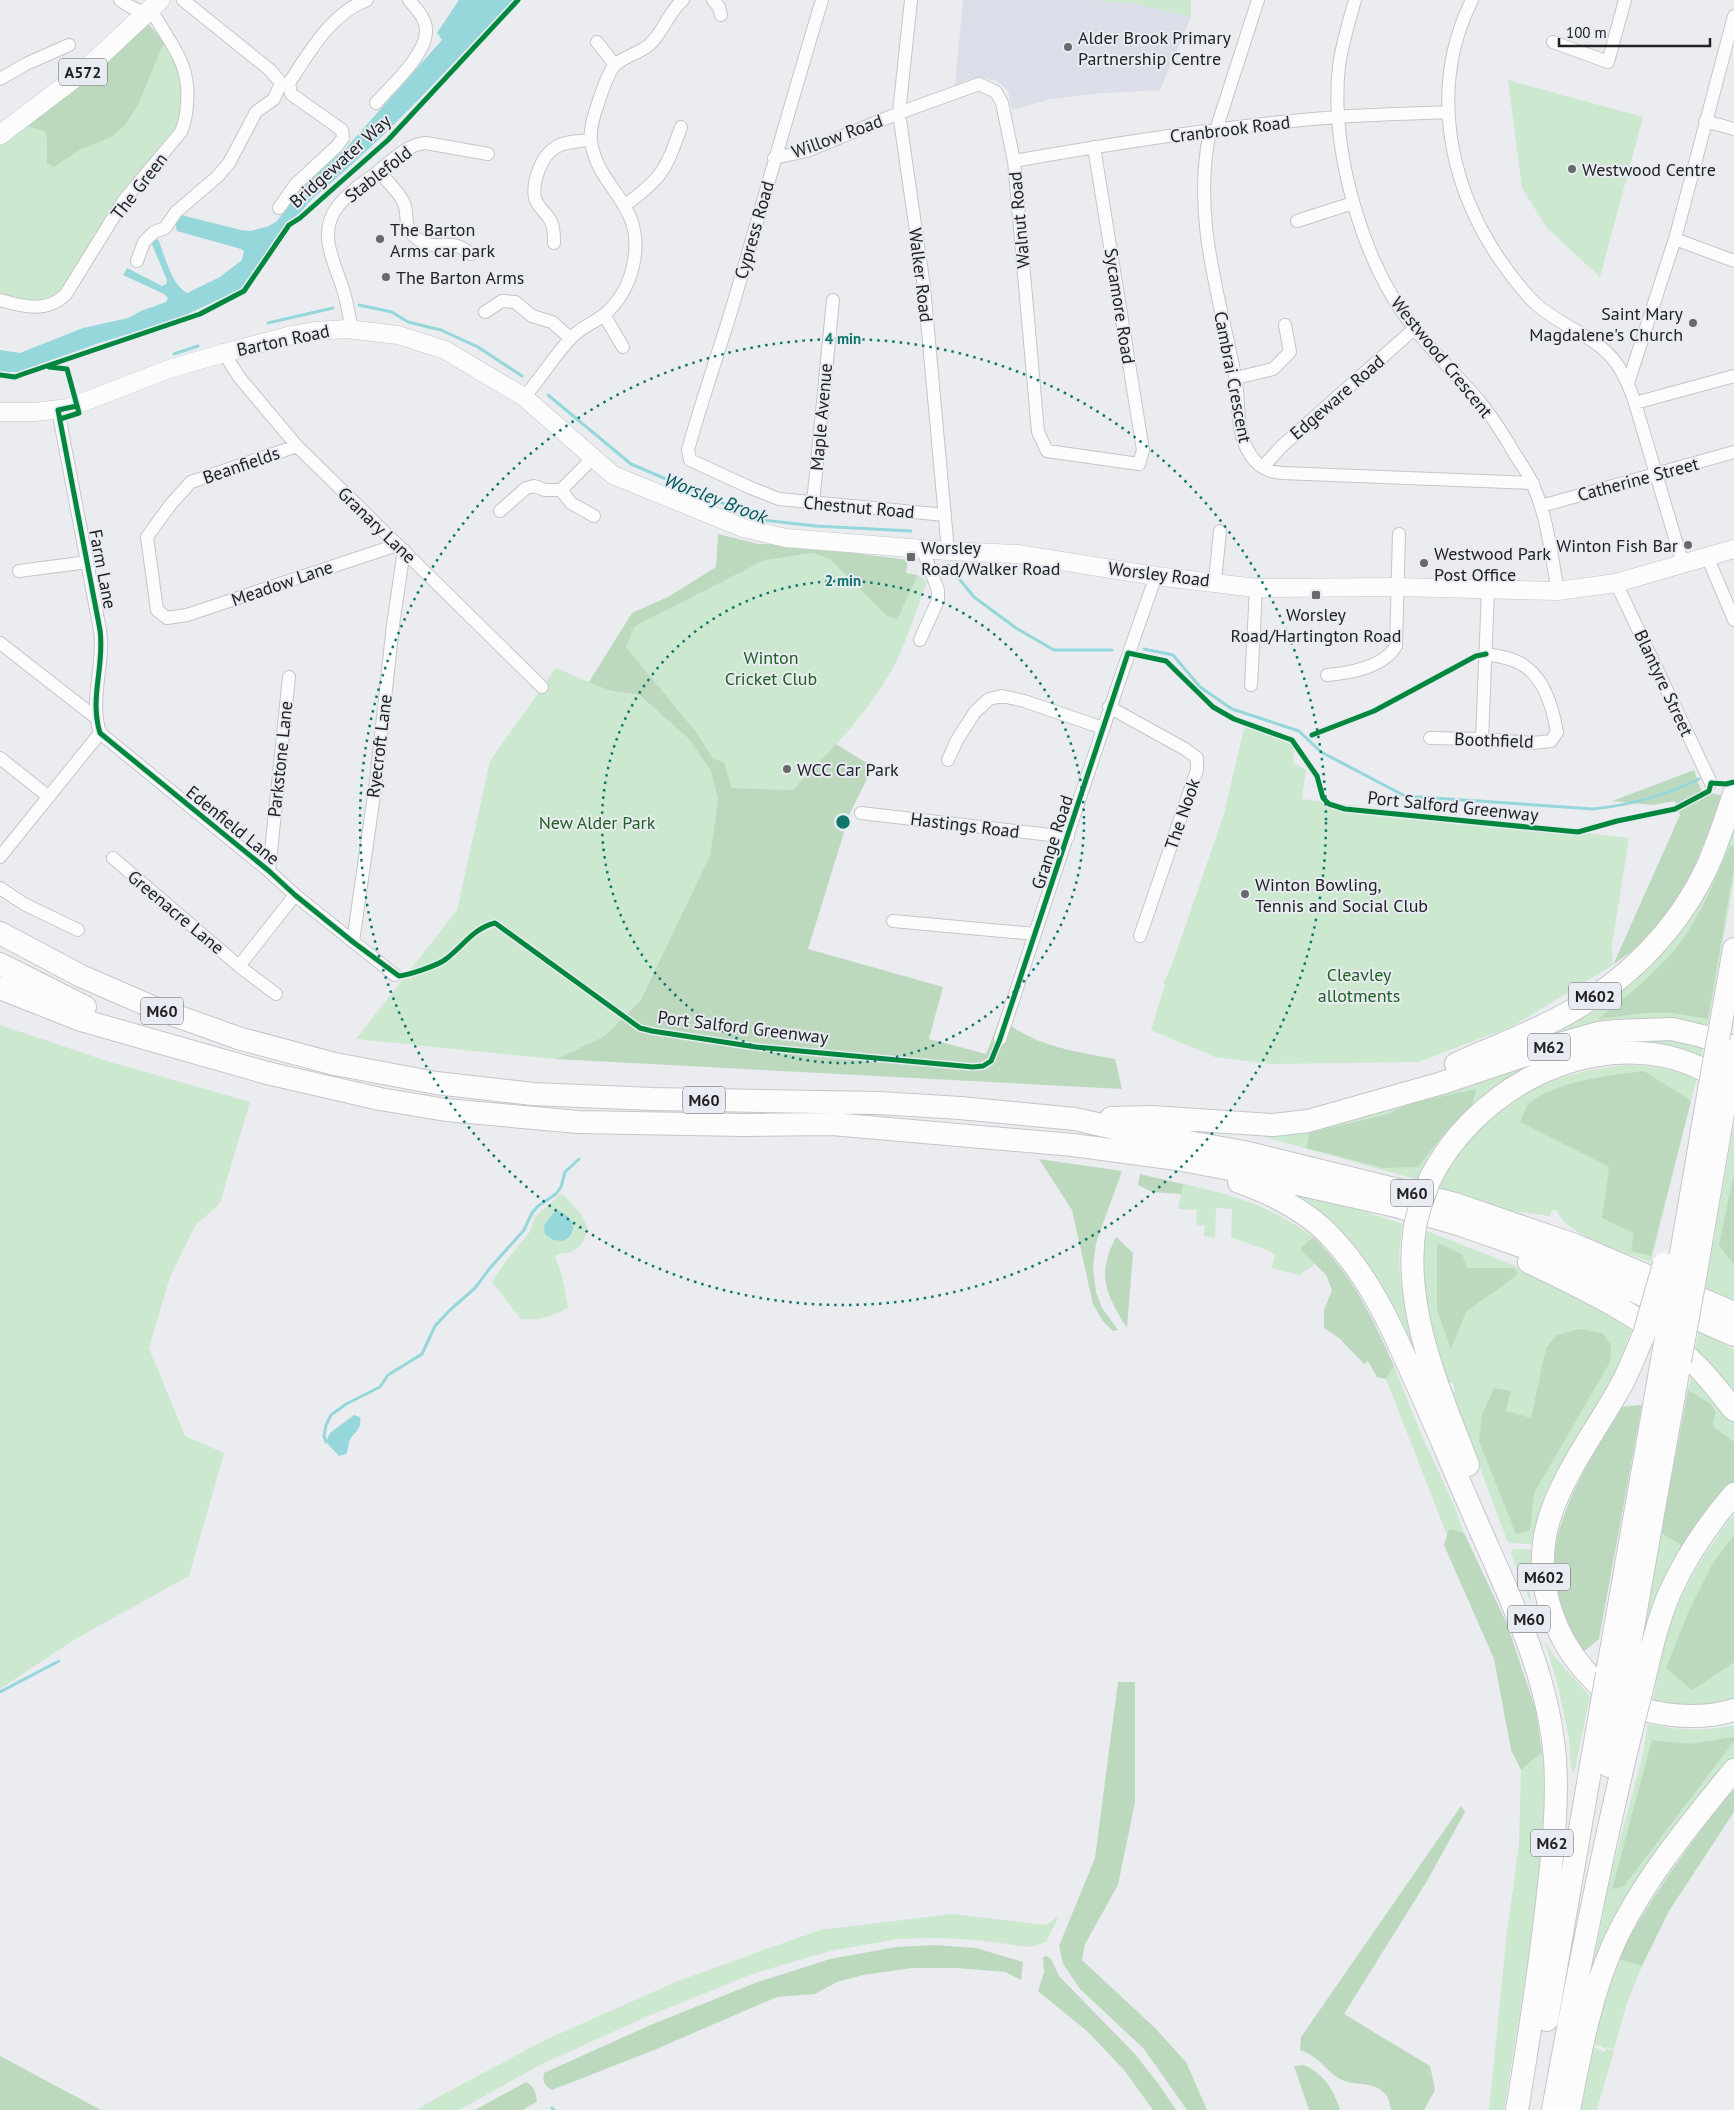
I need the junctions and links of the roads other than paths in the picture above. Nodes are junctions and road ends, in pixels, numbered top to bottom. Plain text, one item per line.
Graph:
1 (120, 0) edge
2 (183, 0) edge
3 (367, 0) edge
4 (409, 0) edge
5 (684, 0) edge
6 (714, 0) edge
7 (822, 0) edge
8 (911, 0) edge
9 (1258, 0) edge
10 (1355, 0) edge
11 (1472, 0) edge
12 (1625, 0) edge
13 (353, 2) edge
14 (152, 8) edge
15 (721, 15) dead end
16 (1734, 16) edge
17 (598, 42) dead end
18 (1553, 42) dead end
19 (69, 45) dead end
20 (615, 65) junction
21 (0, 79) edge
22 (376, 103) dead end
23 (1448, 112) junction
24 (899, 113) junction
25 (1338, 117) junction
26 (1705, 121) junction
27 (681, 127) dead end
28 (2, 128) edge
29 (1734, 129) edge
30 (1213, 131) junction
31 (591, 140) junction
32 (1094, 147) junction
33 (488, 154) dead end
34 (774, 158) junction
35 (1014, 161) junction
36 (378, 171) junction
37 (1353, 203) junction
38 (625, 205) junction
39 (279, 208) dead end
40 (1297, 221) dead end
41 (1675, 239) junction
42 (554, 243) dead end
43 (471, 254) dead end
44 (1734, 260) edge
45 (138, 261) dead end
46 (0, 300) edge
47 (833, 300) dead end
48 (485, 312) dead end
49 (604, 315) junction
50 (1285, 325) dead end
51 (1414, 329) junction
52 (352, 330) junction
53 (570, 338) junction
54 (623, 347) dead end
55 (224, 353) junction
56 (1734, 376) edge
57 (1236, 378) junction
58 (1628, 383) junction
59 (524, 397) junction
60 (1636, 403) junction
61 (58, 410) junction
62 (0, 412) edge
63 (297, 446) junction
64 (1047, 451) joint
65 (1734, 452) edge
66 (594, 459) junction
67 (690, 460) joint
68 (1263, 467) junction
69 (1656, 475) junction
70 (1532, 483) junction
71 (561, 490) junction
72 (813, 503) junction
73 (1541, 506) junction
74 (500, 511) dead end
75 (945, 515) junction
76 (594, 516) dead end
77 (1220, 531) dead end
78 (1399, 534) dead end
79 (400, 548) junction
80 (922, 548) junction
81 (1734, 549) edge
82 (948, 551) junction
83 (1707, 556) junction
84 (88, 562) junction
85 (1682, 565) junction
86 (19, 571) dead end
87 (1156, 576) junction
88 (1215, 581) junction
89 (1616, 583) junction
90 (1397, 587) junction
91 (1256, 588) junction
92 (1488, 590) junction
93 (1558, 591) junction
94 (167, 618) joint
95 (1734, 620) edge
96 (920, 640) dead end
97 (0, 642) edge
98 (1486, 654) junction
99 (1327, 676) dead end
100 (289, 677) dead end
101 (1251, 685) dead end
102 (542, 687) dead end
103 (1109, 707) junction
104 (95, 717) junction
105 (1103, 728) junction
106 (100, 733) junction
107 (1430, 738) dead end
108 (1482, 739) junction
109 (0, 758) edge
110 (948, 760) dead end
111 (1711, 783) dead end
112 (1734, 794) edge
113 (49, 796) junction
114 (861, 813) dead end
115 (1068, 837) junction
116 (0, 856) edge
117 (113, 858) dead end
118 (269, 872) junction
119 (0, 888) edge
120 (294, 895) junction
121 (892, 921) dead end
122 (78, 930) dead end
123 (0, 934) edge
124 (1035, 934) junction
125 (1140, 936) dead end
126 (353, 942) junction
127 (1734, 949) edge
128 (0, 964) edge
129 (239, 966) junction
130 (395, 975) dead end
131 (0, 988) edge
132 (276, 994) dead end
133 (1000, 1039) dead end
134 (1734, 1048) edge
135 (216, 1058) junction
136 (1723, 1091) edge
137 (1369, 1104) junction
138 (1075, 1119) junction
139 (1111, 1150) junction
140 (1396, 1206) junction
141 (1679, 1271) junction
142 (1734, 1313) edge
143 (1734, 1335) edge
144 (1734, 1410) edge
145 (1734, 1494) edge
146 (1522, 1628) joint
147 (1624, 1684) junction
148 (1734, 1710) edge
149 (1618, 1712) junction
150 (1734, 1770) edge
151 (1546, 2026) junction
152 (1517, 2110) edge
153 (1531, 2110) edge
154 (1553, 2110) edge
155 (1569, 2110) edge

1 - 14 street
2 - 45 street
3 - 13 street
4 - 22 street
5 - 20 street
6 - 15 street
7 - 34 street, Cypress Road
8 - 24 street, Walker Road
9 - 30 street, Cambrai Crescent
10 - 25 street, Westwood Crescent
11 - 23 street
12 - 18 street
13 - 39 street
14 - 28 main road, A572
14 - 46 street, The Green
16 - 26 street
17 - 20 street
19 - 21 street
20 - 31 street
23 - 25 street, Cranbrook Road
23 - 58 street
24 - 34 street, Willow Road
24 - 35 street, Walnut Road
24 - 75 street, Walker Road
25 - 30 street, Cranbrook Road
25 - 37 street, Westwood Crescent
26 - 29 street
26 - 41 street
27 - 38 street
30 - 32 street, Cranbrook Road
30 - 57 street, Cambrai Crescent
31 - 38 street
31 - 42 street
32 - 35 street, Cranbrook Road
32 - 64 street, Sycamore Road
33 - 36 street, Stablefold
34 - 67 street, Cypress Road
35 - 64 street, Walnut Road
36 - 43 street
36 - 52 street, Stablefold
37 - 40 street
37 - 51 street, Westwood Crescent
38 - 49 street
41 - 44 street
41 - 58 street
47 - 72 street, Maple Avenue
48 - 53 street
49 - 53 street
49 - 54 street
50 - 57 street
51 - 68 street, Edgeware Road
51 - 70 street, Westwood Crescent
52 - 55 main road, Barton Road
52 - 59 main road, Barton Road
53 - 59 street
55 - 61 main road, Barton Road
55 - 63 street, Granary Lane
56 - 60 street
57 - 68 street, Cambrai Crescent
58 - 60 street
59 - 66 main road, Barton Road
60 - 69 street
61 - 62 main road, Barton Road
61 - 84 street, Farm Lane
63 - 79 street, Granary Lane
63 - 94 street, Beanfields
65 - 69 street, Catherine Street
66 - 71 street
66 - 80 main road, Worsley Road
67 - 72 street, Chestnut Road
68 - 70 street
69 - 73 street, Catherine Street
69 - 85 street
70 - 73 street, Westwood Crescent
71 - 74 street
71 - 76 street
72 - 75 street, Chestnut Road
73 - 93 street, Westwood Crescent
75 - 82 street, Walker Road
77 - 88 street
78 - 90 street
79 - 94 street, Meadow Lane
79 - 102 street, Granary Lane
79 - 126 street, Ryecroft Lane
80 - 82 main road, Worsley Road
80 - 96 street
81 - 83 main road, Worsley Road
82 - 87 main road, Worsley Road
83 - 85 main road, Worsley Road
83 - 95 street
84 - 86 street
84 - 104 street, Farm Lane
85 - 89 main road, Worsley Road
87 - 88 main road, Worsley Road
87 - 103 street, Grange Road
88 - 91 main road, Worsley Road
89 - 93 main road, Worsley Road
89 - 111 street, Blantyre Street
90 - 91 main road, Worsley Road
90 - 92 main road, Worsley Road
90 - 99 street
91 - 101 street
92 - 93 main road, Worsley Road
92 - 98 street
97 - 104 street
98 - 108 street
98 - 108 street, Boothfield
100 - 118 street, Parkstone Lane
103 - 105 street, Grange Road
103 - 125 street, The Nook
104 - 106 street, Farm Lane
105 - 110 street
105 - 115 street, Grange Road
106 - 113 street
106 - 118 street, Edenfield Lane
107 - 108 street, Boothfield
109 - 113 street
112 - 137 highway, M602
113 - 116 street
114 - 115 street, Hastings Road
115 - 124 street, Grange Road
117 - 129 street, Greenacre Lane
118 - 120 street, Edenfield Lane
119 - 122 street
120 - 126 street, Edenfield Lane
120 - 129 street, Greenacre Lane
121 - 124 street
123 - 138 highway, M60
124 - 133 street, Grange Road
126 - 130 street, Edenfield Lane
127 - 136 highway, M602, bridge
128 - 135 highway, M60
129 - 132 street, Greenacre Lane
131 - 135 highway, M60
134 - 136 highway, M602, bridge
134 - 137 highway, M62
135 - 139 highway, M60
136 - 141 highway, M602
136 - 141 highway, M602
136 - 151 highway, M60, bridge
137 - 138 highway, M60
138 - 142 highway, M60
139 - 140 highway, M60
139 - 146 highway, M60
140 - 143 highway, M60
140 - 144 highway, M60
141 - 147 highway, M602, bridge
141 - 148 highway, M602, bridge
145 - 147 highway
146 - 152 highway, M62
147 - 149 highway, M602, bridge
147 - 149 highway, bridge
149 - 151 highway, M602
149 - 154 highway, M602
150 - 155 highway
151 - 153 highway

